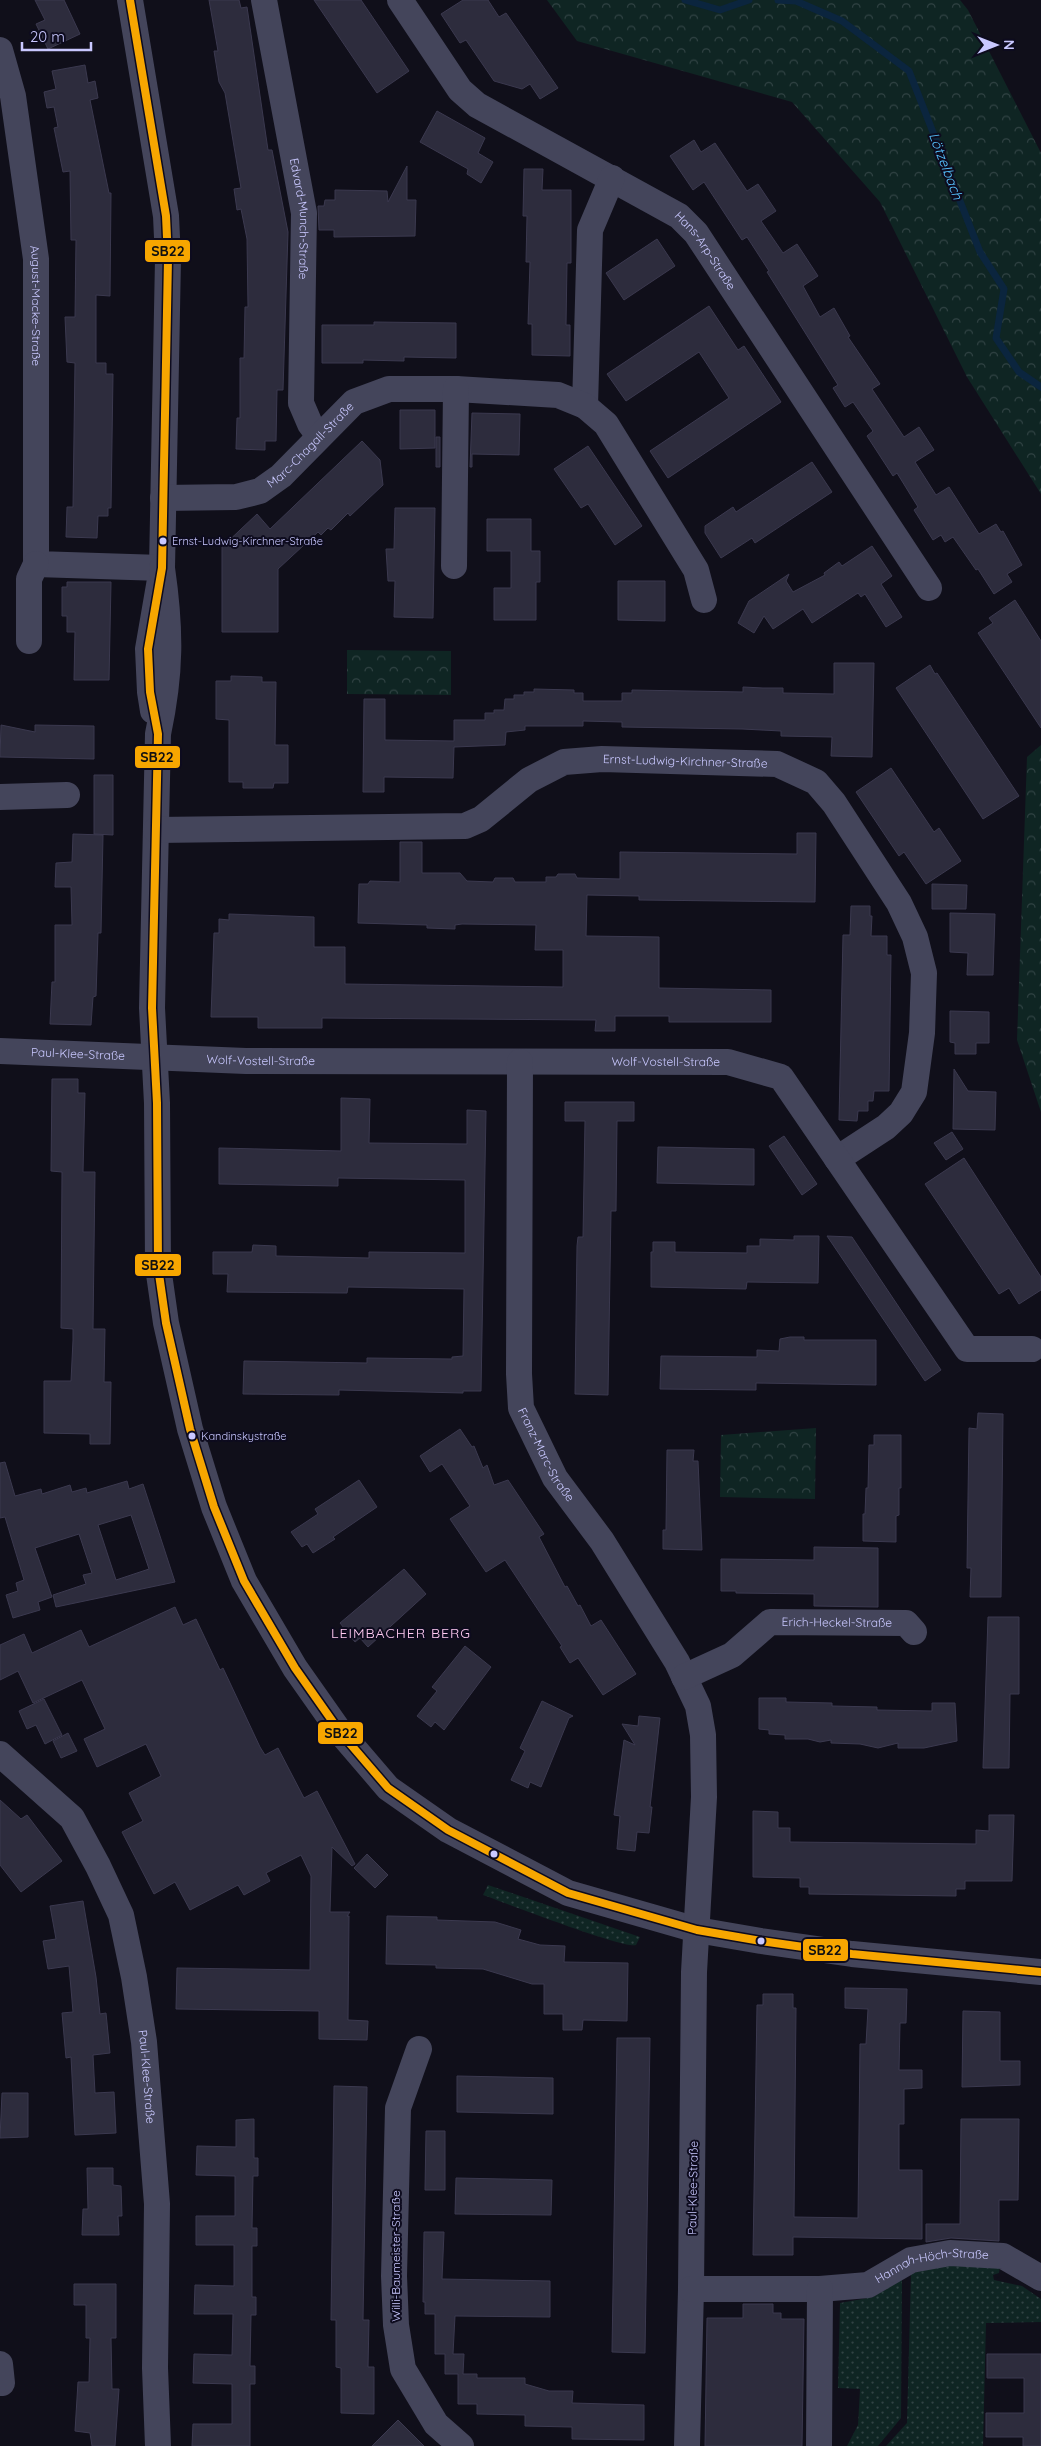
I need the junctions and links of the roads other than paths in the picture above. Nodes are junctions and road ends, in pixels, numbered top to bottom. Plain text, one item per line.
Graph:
1 (130, 0) edge
2 (264, 0) edge
3 (400, 0) edge
4 (0, 50) edge
5 (612, 178) junction
6 (456, 389) junction
7 (584, 406) junction
8 (319, 436) junction
9 (163, 498) junction
10 (36, 564) junction
11 (454, 566) dead end
12 (162, 568) junction
13 (928, 588) dead end
14 (704, 600) dead end
15 (29, 641) dead end
16 (67, 795) dead end
17 (0, 797) edge
18 (156, 830) junction
19 (0, 1051) edge
20 (154, 1059) junction
21 (520, 1062) junction
22 (837, 1159) junction
23 (1032, 1349) dead end
24 (914, 1632) dead end
25 (684, 1677) junction
26 (0, 1754) edge
27 (697, 1930) junction
28 (1041, 1972) edge
29 (419, 2049) dead end
30 (1041, 2278) edge
31 (820, 2289) junction
32 (691, 2290) junction
33 (158, 2446) edge
34 (461, 2446) edge
35 (687, 2446) edge
36 (819, 2446) edge

1 - 9 street
2 - 8 street, Edvard-Munch-Straße
3 - 5 street, Hans-Arp-Straße
4 - 10 street, August-Macke-Straße
5 - 7 street
5 - 13 street, Hans-Arp-Straße
6 - 7 street, Marc-Chagall-Straße
6 - 8 street, Marc-Chagall-Straße
6 - 11 street
7 - 14 street, Marc-Chagall-Straße
8 - 9 street, Marc-Chagall-Straße
9 - 12 street
10 - 12 street
10 - 15 street, August-Macke-Straße
12 - 18 street
16 - 17 street
18 - 20 street
18 - 22 street, Ernst-Ludwig-Kirchner-Straße
19 - 20 street, Paul-Klee-Straße
20 - 21 street, Wolf-Vostell-Straße
20 - 27 street
21 - 22 street, Wolf-Vostell-Straße
21 - 25 street, Franz-Marc-Straße
22 - 23 street, Wolf-Vostell-Straße
24 - 25 street, Erich-Heckel-Straße
25 - 27 street, Franz-Marc-Straße
26 - 33 street, Paul-Klee-Straße
27 - 28 street
27 - 32 street, Paul-Klee-Straße
29 - 34 street, Willi-Baumeister-Straße
30 - 31 street, Hannah-Höch-Straße
31 - 32 street, Hannah-Höch-Straße
31 - 36 street
32 - 35 street, Paul-Klee-Straße

